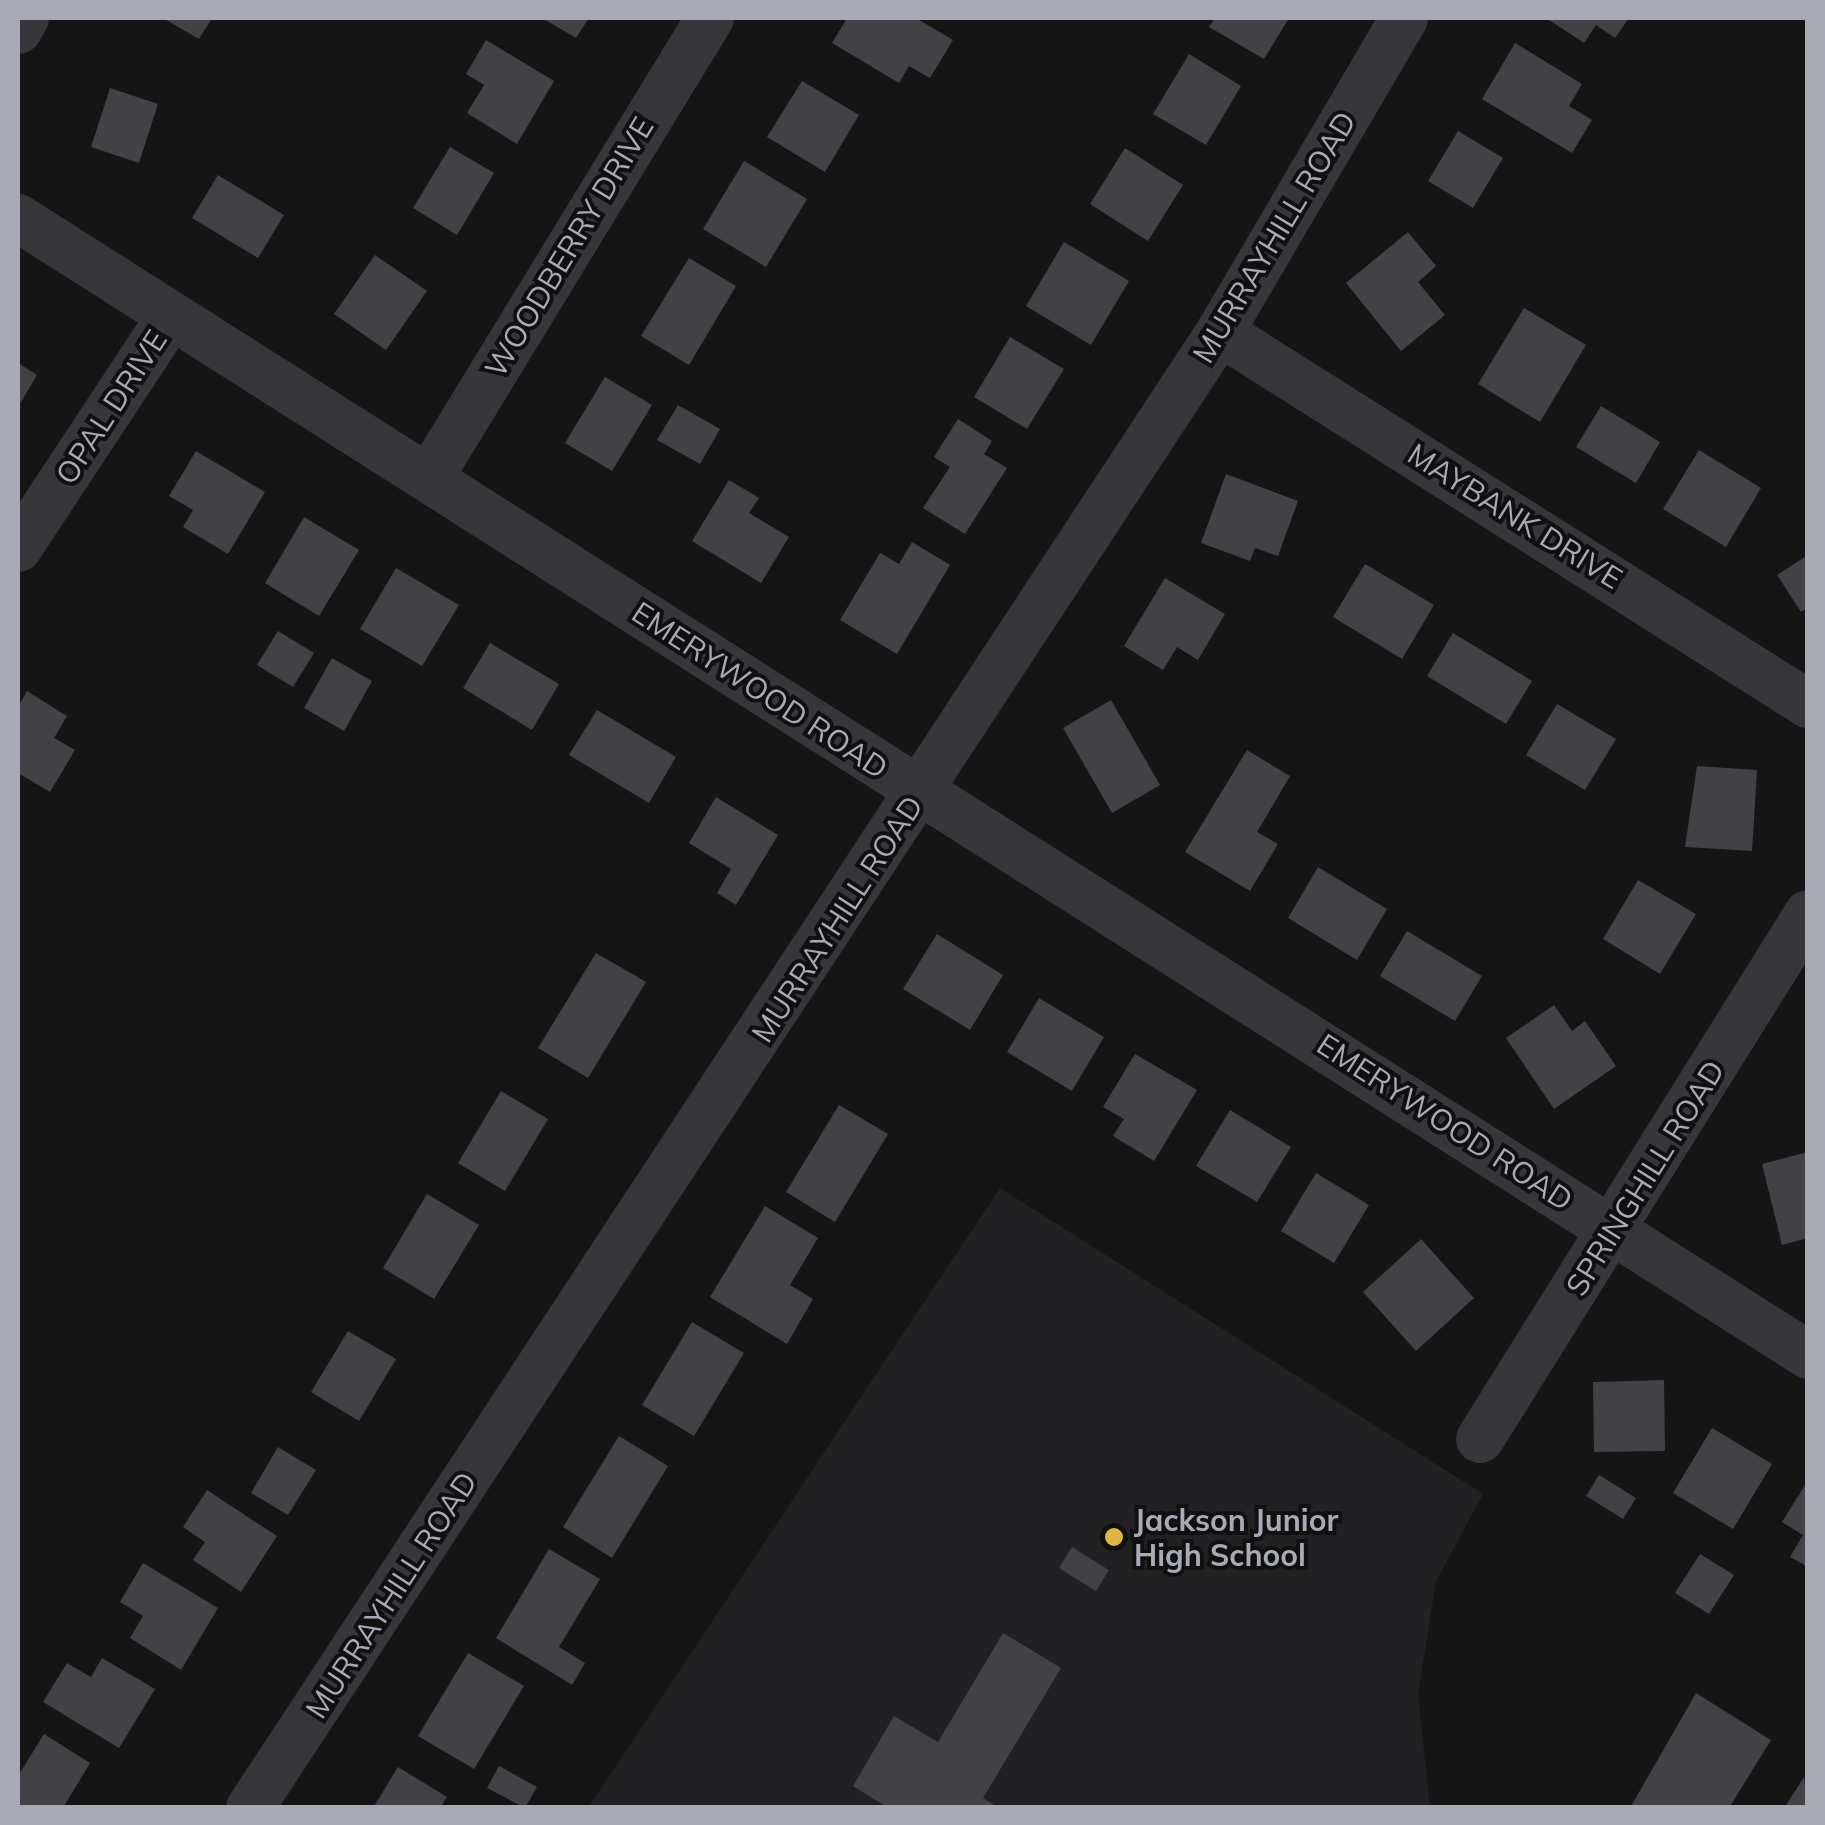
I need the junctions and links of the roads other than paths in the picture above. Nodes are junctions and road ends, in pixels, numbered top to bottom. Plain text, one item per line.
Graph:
1 (25, 18) edge
2 (710, 18) edge
3 (1404, 18) edge
4 (18, 30) edge
5 (18, 218) edge
6 (171, 316) junction
7 (1220, 332) junction
8 (429, 478) junction
9 (18, 548) edge
10 (1808, 704) edge
11 (920, 792) junction
12 (1808, 914) edge
13 (1614, 1231) junction
14 (1808, 1355) edge
15 (1480, 1438) dead end
16 (250, 1808) edge

1 - 4 street
2 - 8 street, WOODBERRY DRIVE
3 - 7 street, MURRAYHILL ROAD
5 - 6 street, EMERYWOOD ROAD
6 - 8 street, EMERYWOOD ROAD
6 - 9 street, OPAL DRIVE
7 - 10 street, MAYBANK DRIVE
7 - 11 street, MURRAYHILL ROAD
8 - 11 street, EMERYWOOD ROAD
11 - 13 street, EMERYWOOD ROAD
11 - 16 street, MURRAYHILL ROAD
12 - 13 street, SPRINGHILL ROAD
13 - 14 street, EMERYWOOD ROAD
13 - 15 street, SPRINGHILL ROAD

